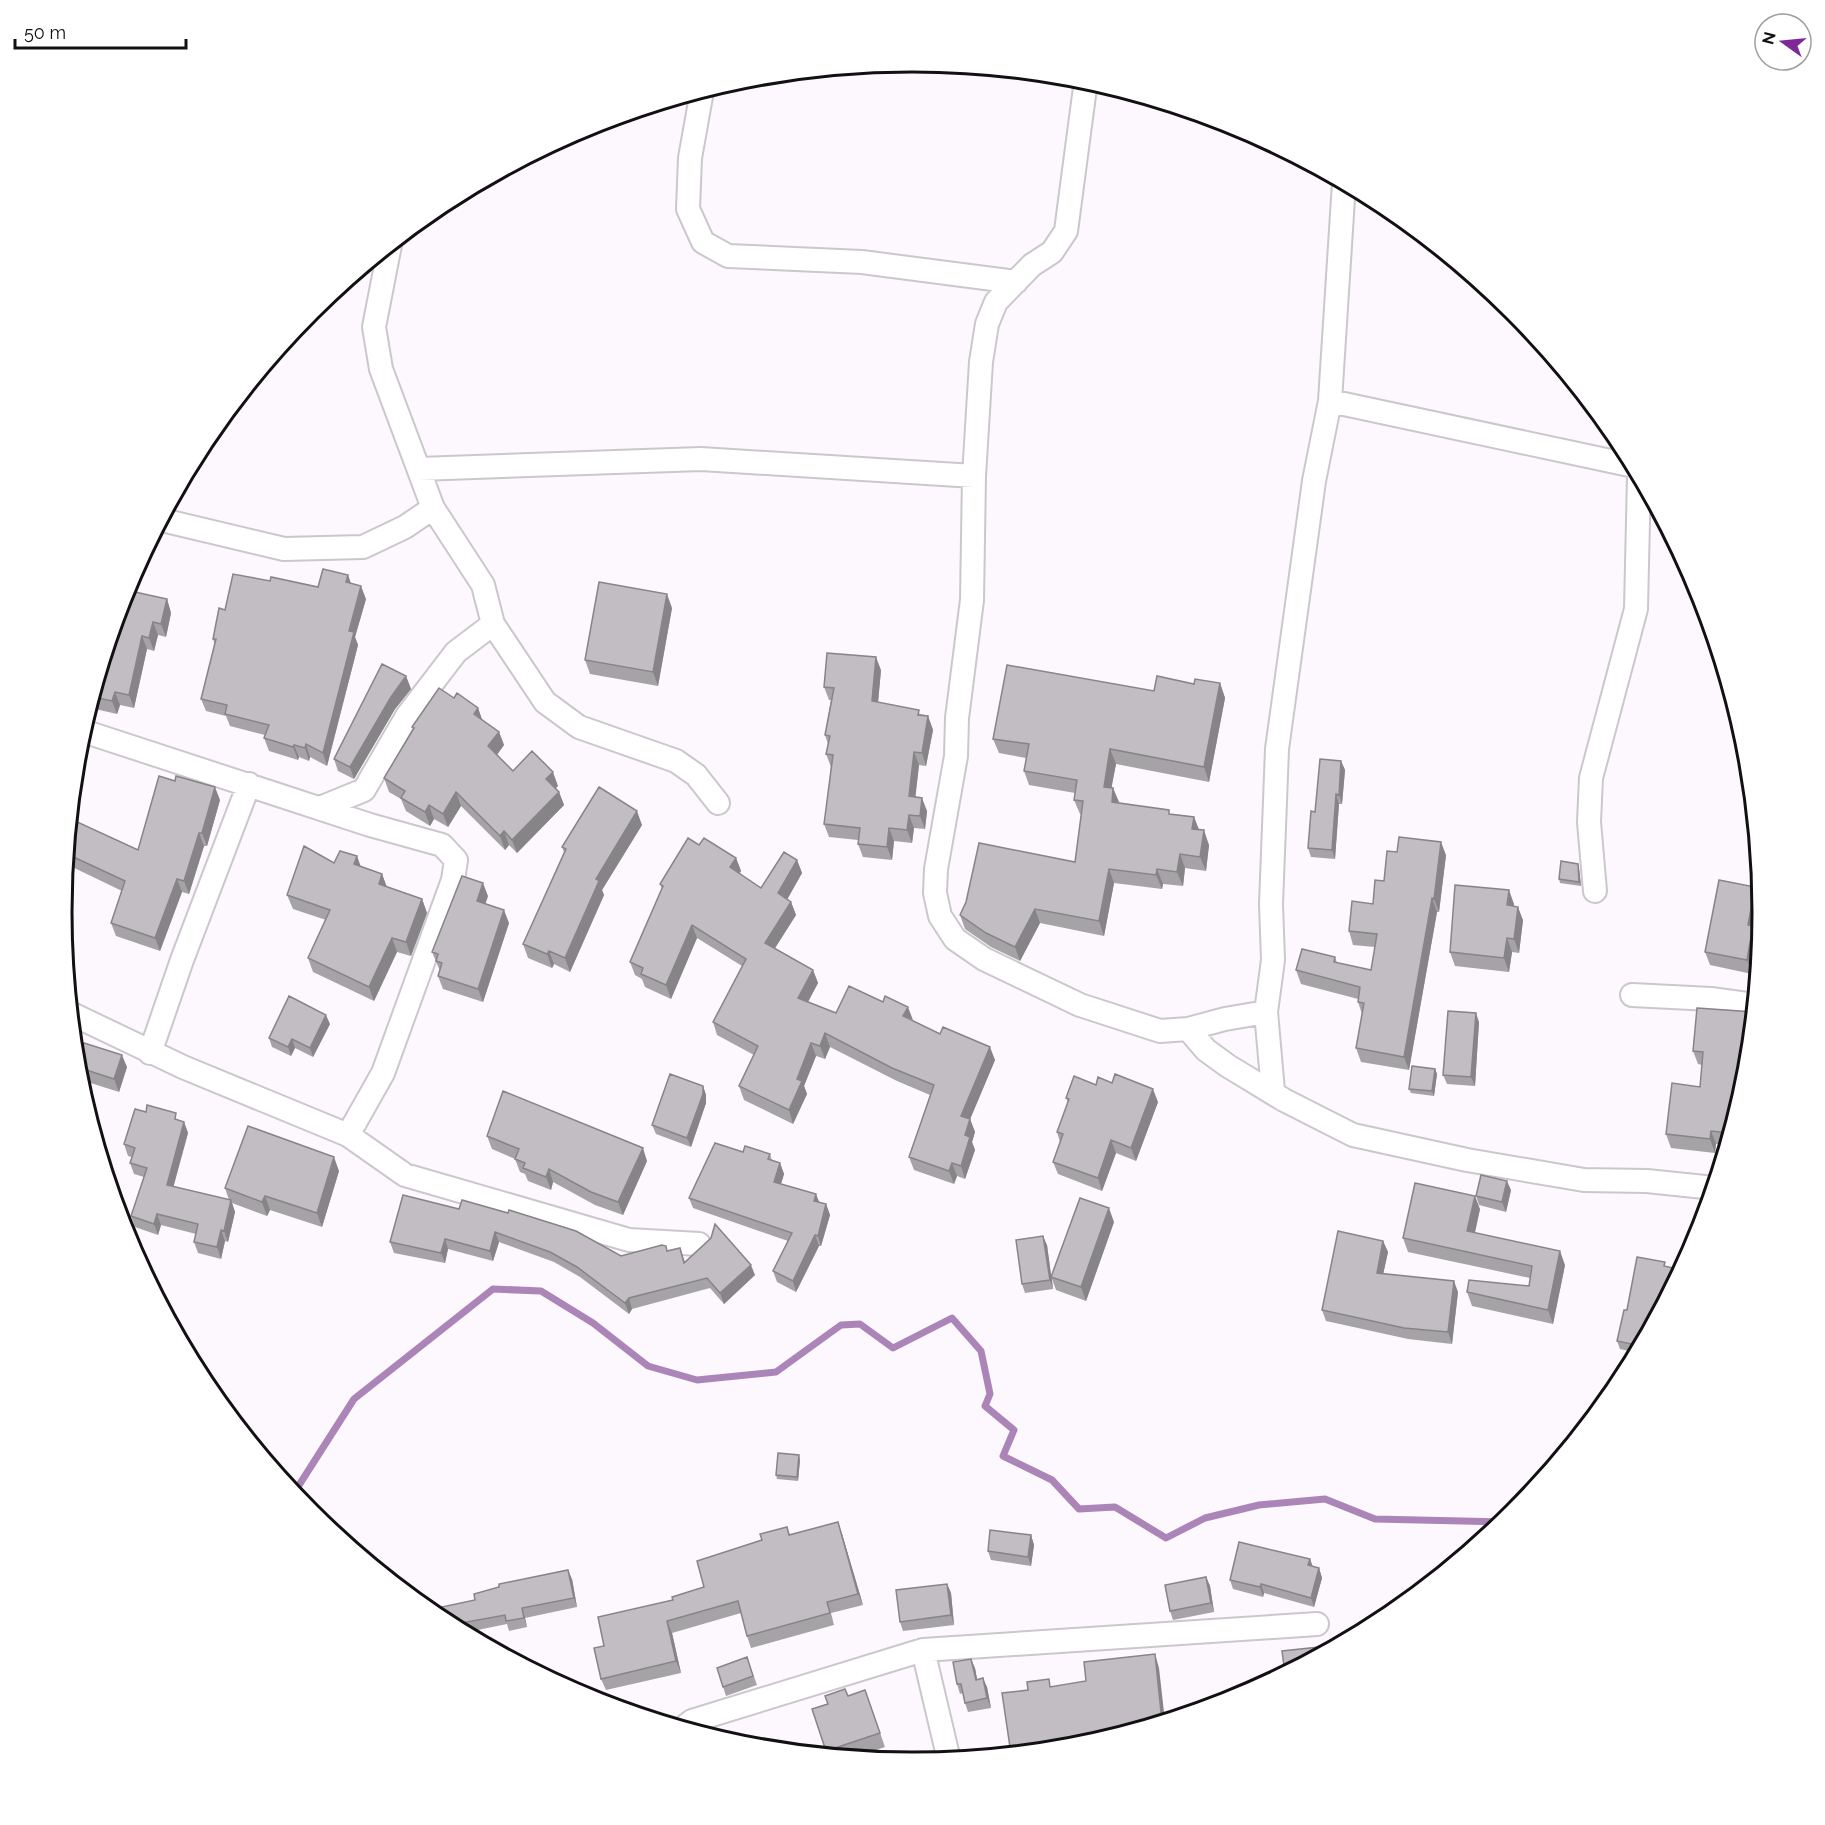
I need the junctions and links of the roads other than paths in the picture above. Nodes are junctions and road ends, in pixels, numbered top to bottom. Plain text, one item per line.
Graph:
1 (1085, 90) edge
2 (700, 100) edge
3 (1343, 192) edge
4 (388, 257) edge
5 (1016, 282) junction
6 (1330, 401) junction
7 (1622, 463) edge
8 (419, 469) junction
9 (974, 476) junction
10 (1639, 490) edge
11 (433, 508) junction
12 (169, 522) edge
13 (493, 624) junction
14 (92, 734) edge
15 (249, 784) junction
16 (364, 790) junction
17 (718, 803) dead end
18 (320, 808) junction
19 (370, 825) junction
20 (1595, 891) dead end
21 (1632, 994) dead end
22 (1748, 1004) edge
23 (1266, 1012) junction
24 (79, 1017) edge
25 (1188, 1029) junction
26 (150, 1053) junction
27 (1273, 1091) junction
28 (348, 1135) junction
29 (1706, 1187) edge
30 (699, 1244) dead end
31 (1317, 1624) dead end
32 (923, 1650) junction
33 (690, 1723) edge
34 (948, 1752) edge

1 - 5 street
2 - 5 street
3 - 6 street
4 - 8 street
5 - 9 street
6 - 7 street
6 - 23 street
8 - 9 street
8 - 11 street
9 - 25 street
10 - 20 street
11 - 12 street
11 - 13 street
13 - 16 street
13 - 17 street
14 - 15 street
15 - 18 street
15 - 26 street
16 - 18 street
16 - 19 street
18 - 19 street
19 - 28 street
21 - 22 street
23 - 25 street
23 - 27 street
24 - 26 street
25 - 27 street
26 - 28 street
27 - 29 street
28 - 30 street
31 - 32 street
32 - 33 street
32 - 34 street

